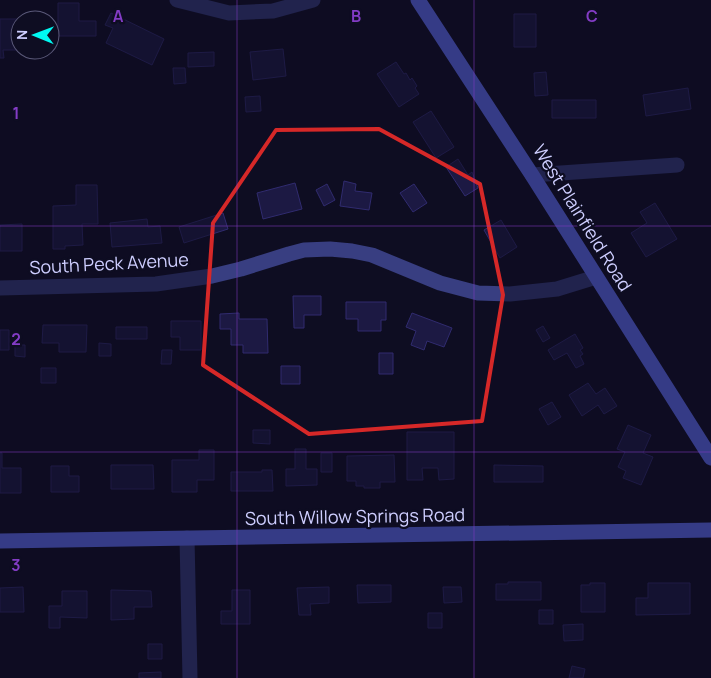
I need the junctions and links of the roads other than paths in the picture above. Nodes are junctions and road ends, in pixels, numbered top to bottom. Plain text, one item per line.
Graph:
1 (177, 0) edge
2 (313, 0) edge
3 (418, 0) edge
4 (677, 165) dead end
5 (532, 175) junction
6 (596, 277) junction
7 (0, 288) edge
8 (711, 458) edge
9 (711, 530) edge
10 (187, 538) junction
11 (0, 540) edge
12 (190, 678) edge

1 - 2 street
3 - 5 street, West Plainfield Road
4 - 5 street
5 - 6 street, West Plainfield Road
6 - 7 street, South Peck Avenue
6 - 8 street, West Plainfield Road
9 - 10 street, South Willow Springs Road
10 - 11 street, South Willow Springs Road
10 - 12 street

